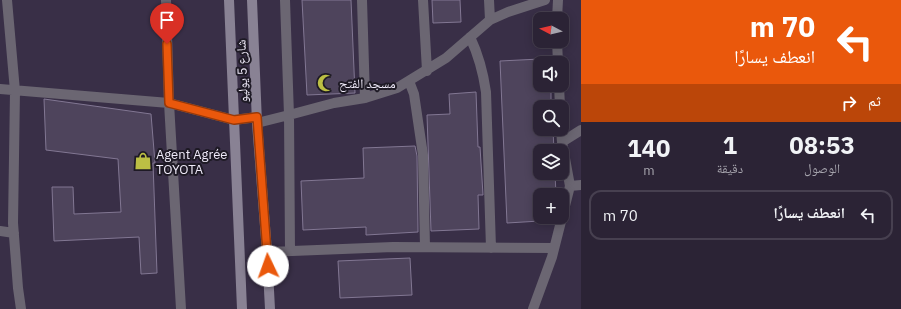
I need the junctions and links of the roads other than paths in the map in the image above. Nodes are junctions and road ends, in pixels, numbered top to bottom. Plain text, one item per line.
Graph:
1 (7, 0) edge
2 (166, 0) edge
3 (229, 0) edge
4 (252, 0) edge
5 (285, 0) edge
6 (362, 0) edge
7 (423, 0) edge
8 (489, 0) edge
9 (545, 0) edge
10 (558, 0) edge
11 (557, 12) edge
12 (490, 20) junction
13 (470, 36) junction
14 (427, 71) junction
15 (408, 81) junction
16 (0, 89) edge
17 (15, 91) junction
18 (365, 98) junction
19 (169, 103) junction
20 (289, 115) junction
21 (234, 120) junction
22 (257, 120) junction
23 (581, 130) edge
24 (562, 136) edge
25 (562, 142) junction
26 (581, 185) edge
27 (570, 186) junction
28 (0, 231) edge
29 (14, 233) junction
30 (425, 247) junction
31 (491, 248) junction
32 (554, 248) junction
33 (290, 251) junction
34 (267, 252) junction
35 (21, 309) edge
36 (181, 309) edge
37 (242, 309) edge
38 (270, 309) edge
39 (533, 309) edge

1 - 17 street
2 - 19 street
3 - 21 main road, شارع 5 يوليو
4 - 22 main road, شارع 5 يوليو
5 - 20 street
6 - 18 street
7 - 14 street
8 - 12 street
9 - 12 street
10 - 11 street
12 - 13 street
13 - 14 street
13 - 31 street
14 - 15 street
15 - 18 street
15 - 30 street
16 - 17 street
17 - 19 street
17 - 29 street
18 - 20 street
19 - 21 street
19 - 36 street
20 - 22 street
20 - 33 street
21 - 22 street
21 - 37 main road, شارع 5 يوليو
22 - 34 main road, شارع 5 يوليو
23 - 25 street
24 - 25 street
25 - 27 street
26 - 27 street
27 - 32 street
28 - 29 street
29 - 35 street
30 - 31 street
30 - 33 street
31 - 32 street
32 - 39 street
33 - 34 street
34 - 38 main road, شارع 5 يوليو

